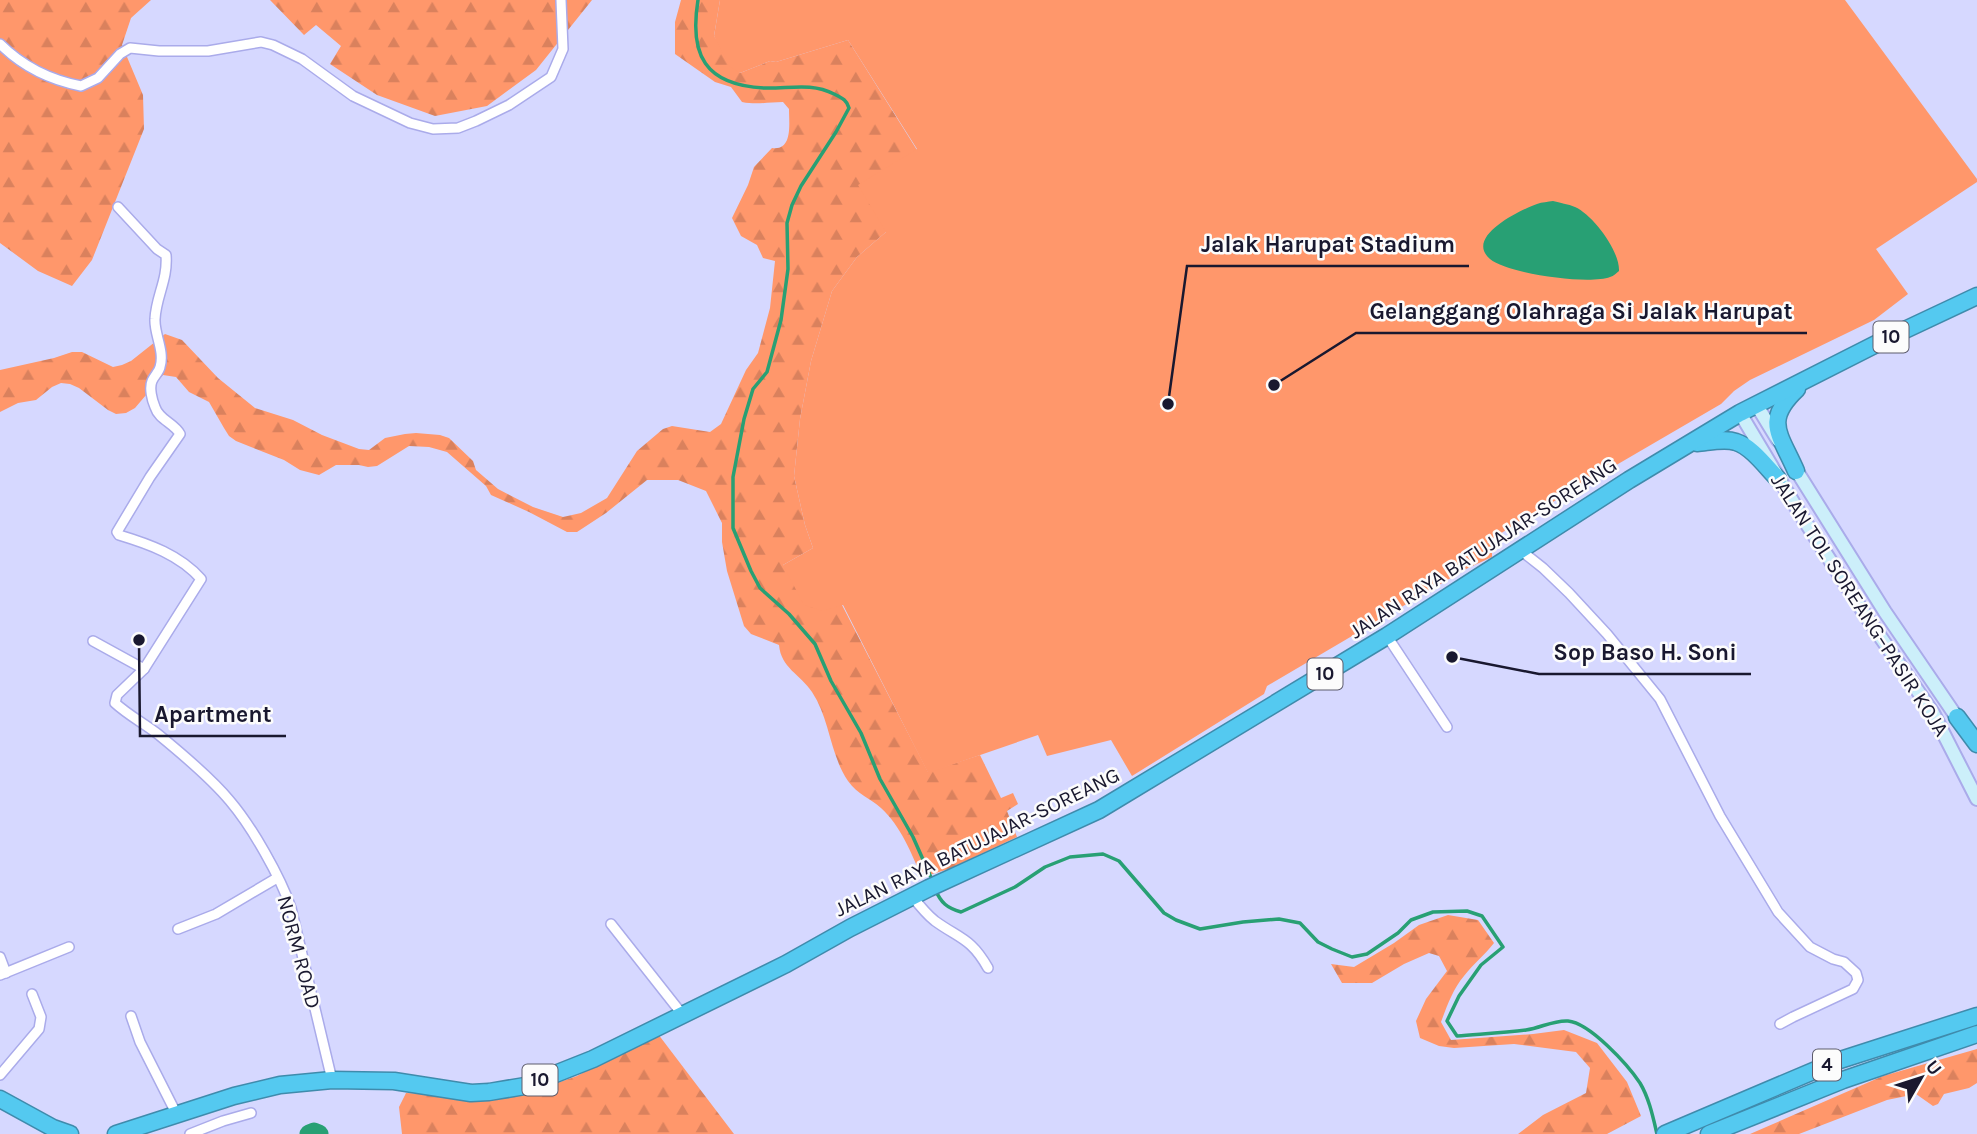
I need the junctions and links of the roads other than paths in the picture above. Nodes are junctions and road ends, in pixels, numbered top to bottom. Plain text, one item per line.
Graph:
1 (561, 0) edge
2 (0, 44) edge
3 (118, 206) dead end
4 (1977, 296) edge
5 (1807, 380) junction
6 (1756, 404) junction
7 (1740, 413) junction
8 (1691, 443) junction
9 (1796, 471) junction
10 (1778, 479) junction
11 (1519, 549) junction
12 (1387, 636) junction
13 (93, 641) dead end
14 (144, 669) junction
15 (1957, 717) junction
16 (1447, 727) dead end
17 (1977, 744) edge
18 (1977, 757) edge
19 (1977, 799) edge
20 (278, 878) junction
21 (912, 897) junction
22 (611, 924) dead end
23 (178, 929) dead end
24 (69, 947) dead end
25 (0, 957) edge
26 (988, 968) dead end
27 (3, 974) edge
28 (32, 994) dead end
29 (682, 1014) junction
30 (131, 1016) dead end
31 (1977, 1016) edge
32 (1780, 1024) dead end
33 (1977, 1034) edge
34 (0, 1075) edge
35 (332, 1080) junction
36 (0, 1098) edge
37 (251, 1113) dead end
38 (177, 1115) junction
39 (70, 1134) edge
40 (116, 1134) edge
41 (190, 1134) edge
42 (1665, 1134) edge
43 (1709, 1134) edge

1 - 2 street
3 - 14 street, NORM ROAD
4 - 5 highway, JALAN RAYA BATUJAJAR-SOREANG / 10
5 - 6 highway, JALAN RAYA BATUJAJAR-SOREANG / 10
5 - 9 highway
6 - 7 highway, JALAN RAYA BATUJAJAR-SOREANG / 10
6 - 9 street, JALAN TOL SOREANG–PASIR KOJA
7 - 8 highway, JALAN RAYA BATUJAJAR-SOREANG / 10
7 - 10 street, JALAN TOL SOREANG–PASIR KOJA
8 - 10 highway
8 - 11 highway, JALAN RAYA BATUJAJAR-SOREANG / 10
9 - 15 street, JALAN TOL SOREANG–PASIR KOJA
10 - 19 street, JALAN TOL SOREANG–PASIR KOJA
11 - 12 highway, JALAN RAYA BATUJAJAR-SOREANG / 10
11 - 32 street
12 - 16 street
12 - 21 highway, JALAN RAYA BATUJAJAR-SOREANG / 10
13 - 14 street
14 - 20 street, NORM ROAD
15 - 17 highway
15 - 18 street, JALAN TOL SOREANG–PASIR KOJA
20 - 23 street
20 - 35 street, NORM ROAD
21 - 26 street
21 - 29 highway, JALAN RAYA BATUJAJAR-SOREANG / 10
22 - 29 street
24 - 27 street
25 - 27 street
28 - 34 street
29 - 35 highway, JALAN RAYA BATUJAJAR-SOREANG / 10
30 - 38 street
31 - 42 highway, 4
33 - 43 highway, 4
35 - 38 highway, JALAN RAYA BATUJAJAR-SOREANG / 10
36 - 39 highway
37 - 41 street
38 - 40 highway, JALAN RAYA BATUJAJAR-SOREANG / 10

